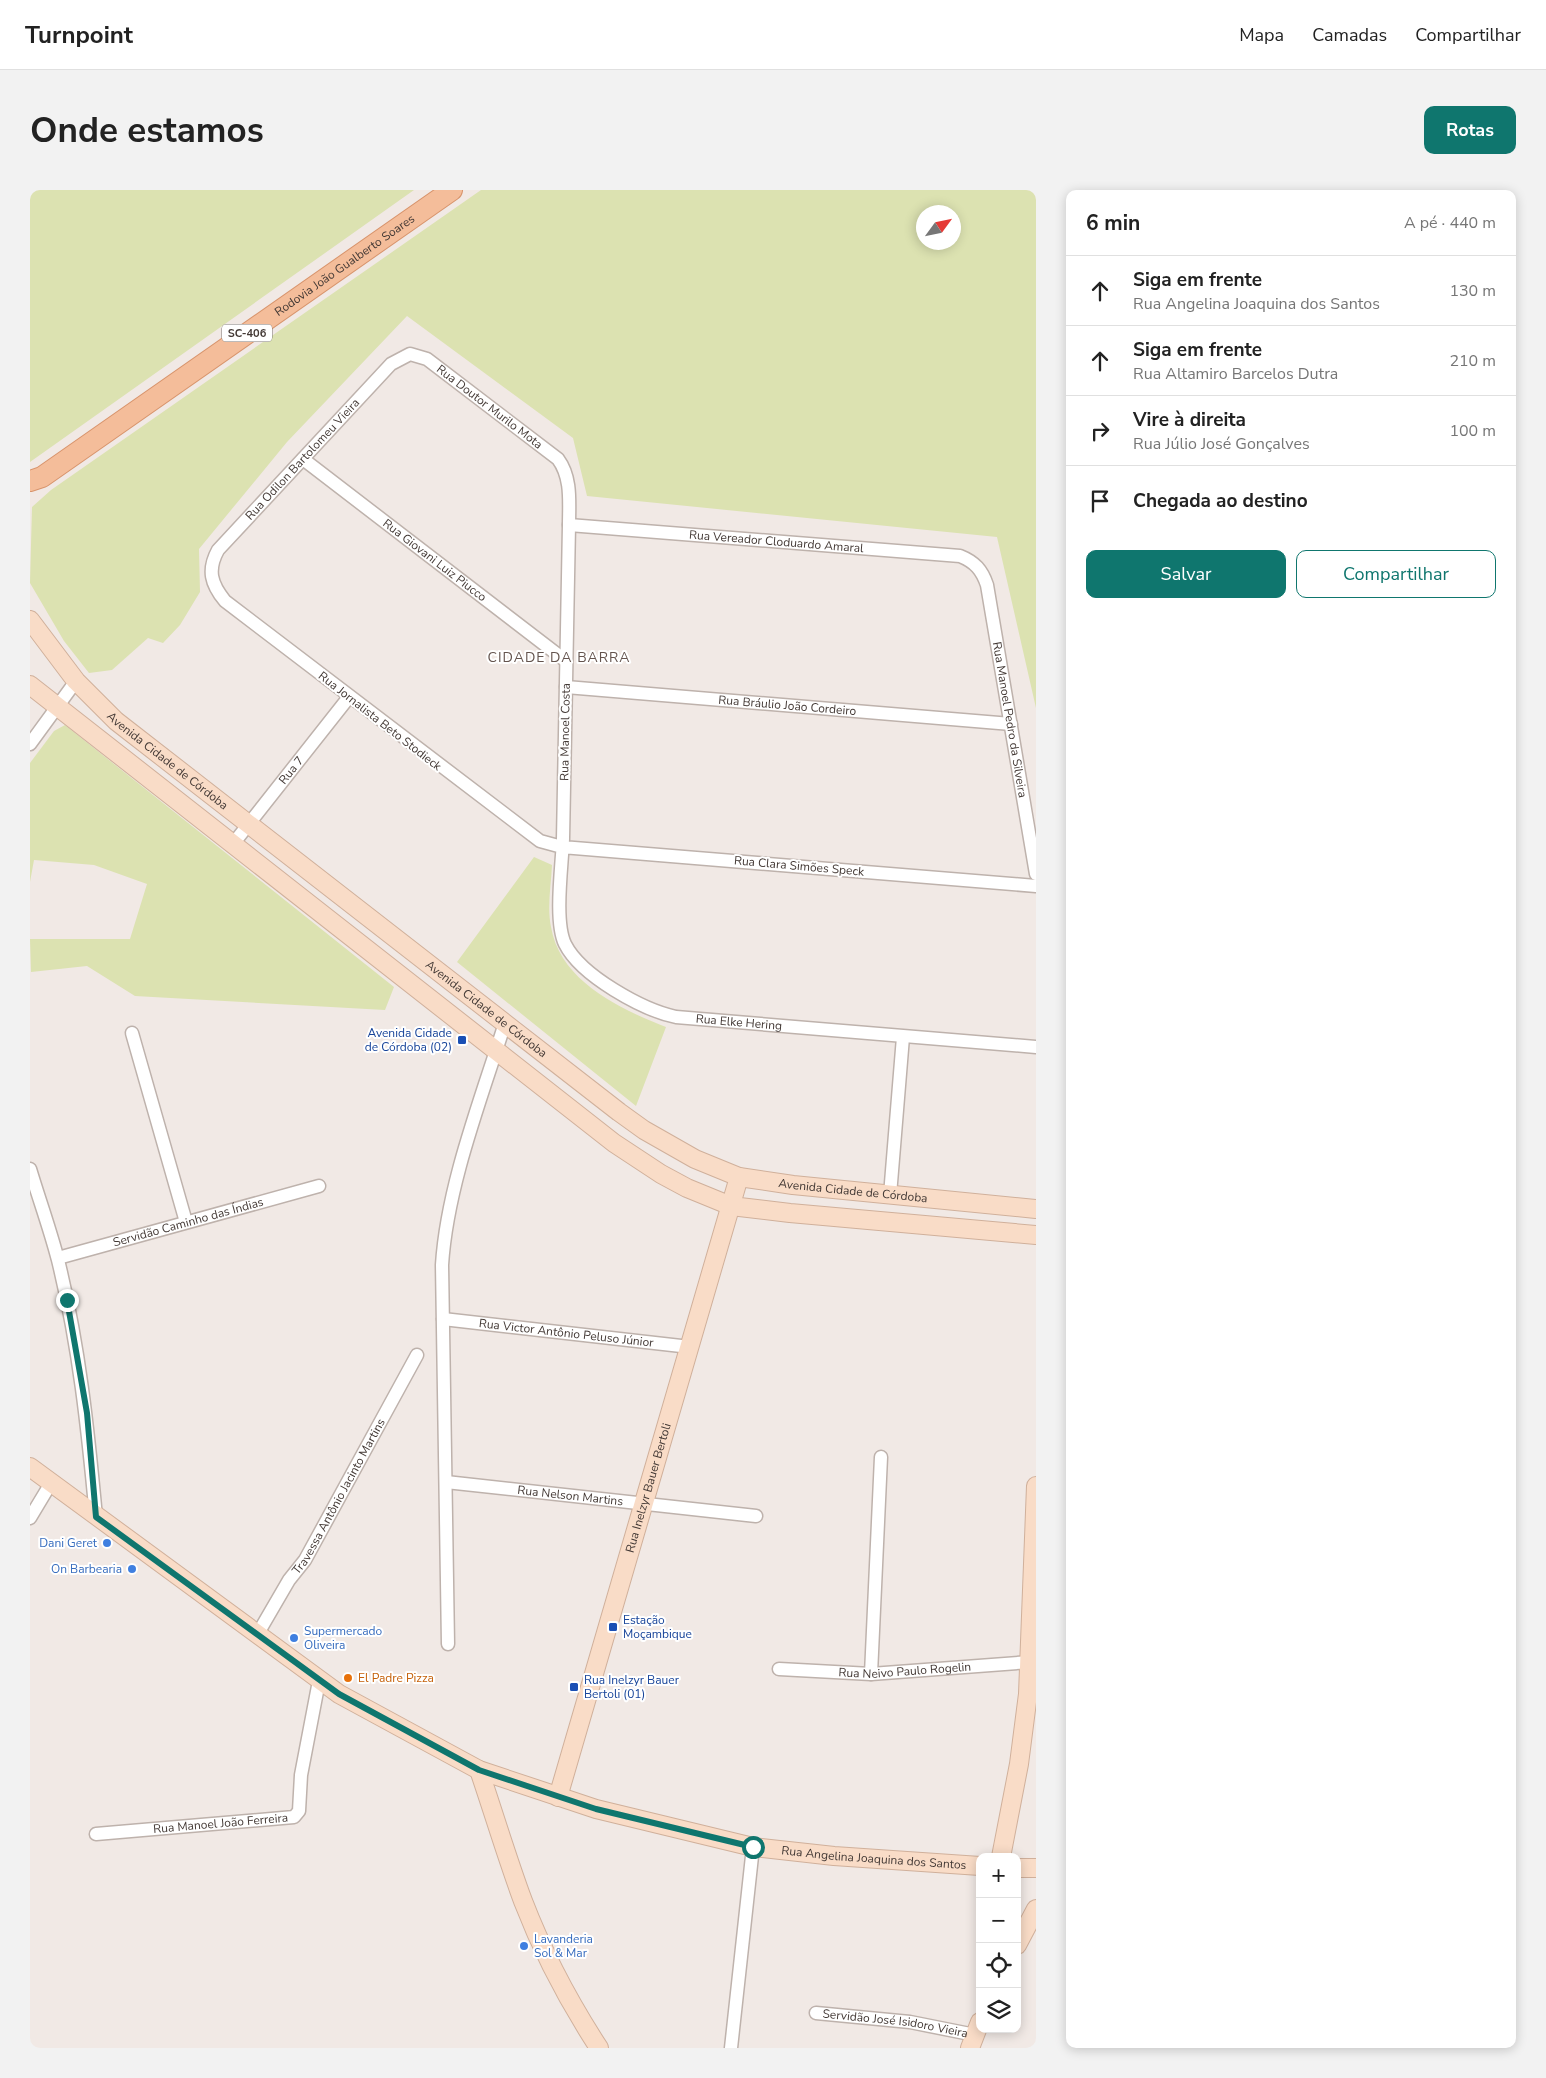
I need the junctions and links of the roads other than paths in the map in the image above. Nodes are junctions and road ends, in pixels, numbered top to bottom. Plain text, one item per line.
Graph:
1 (452, 190) edge
2 (410, 354) joint
3 (303, 459) junction
4 (564, 468) joint
5 (34, 483) edge
6 (569, 525) junction
7 (979, 568) joint
8 (211, 578) joint
9 (30, 620) edge
10 (566, 661) junction
11 (76, 681) junction
12 (30, 685) edge
13 (566, 687) junction
14 (349, 696) junction
15 (57, 707) junction
16 (1011, 724) junction
17 (30, 744) edge
18 (249, 824) junction
19 (232, 844) junction
20 (562, 847) junction
21 (1036, 874) edge
22 (1036, 886) edge
23 (505, 1023) junction
24 (132, 1033) dead end
25 (903, 1037) junction
26 (1036, 1048) edge
27 (496, 1050) junction
28 (30, 1168) edge
29 (740, 1176) junction
30 (319, 1186) dead end
31 (890, 1195) junction
32 (731, 1206) junction
33 (1036, 1209) edge
34 (186, 1222) junction
35 (1036, 1235) edge
36 (58, 1258) junction
37 (443, 1319) junction
38 (690, 1347) junction
39 (418, 1355) dead end
40 (881, 1457) dead end
41 (30, 1467) edge
42 (446, 1482) junction
43 (52, 1484) junction
44 (1036, 1486) edge
45 (644, 1503) junction
46 (756, 1516) dead end
47 (96, 1517) junction
48 (30, 1518) edge
49 (257, 1635) junction
50 (448, 1644) dead end
51 (1030, 1662) junction
52 (779, 1669) dead end
53 (871, 1674) junction
54 (319, 1681) junction
55 (479, 1770) junction
56 (558, 1797) junction
57 (96, 1834) dead end
58 (753, 1847) junction
59 (1002, 1853) edge
60 (976, 1866) edge
61 (1021, 1868) edge
62 (1036, 1868) edge
63 (1036, 1909) edge
64 (1018, 1943) edge
65 (816, 2013) dead end
66 (975, 2035) edge
67 (599, 2048) edge
68 (731, 2048) edge

1 - 5 main road, Rodovia João Gualberto Soares / SC-406
2 - 3 street, Rua Odilon Bartolomeu Vieira
2 - 4 street, Rua Doutor Murilo Mota
3 - 8 street, Rua Odilon Bartolomeu Vieira
3 - 10 street, Rua Giovani Luiz Piucco
4 - 6 street, Rua Manoel Costa
6 - 7 street, Rua Vereador Cloduardo Amaral
6 - 10 street, Rua Manoel Costa
7 - 16 street, Rua Manoel Pedro da Silveira
8 - 14 street, Rua Jornalista Beto Stodieck
9 - 11 street, Avenida Cidade de Córdoba
10 - 13 street, Rua Manoel Costa
11 - 15 street
11 - 18 street, Avenida Cidade de Córdoba
12 - 15 street
13 - 16 street, Rua Bráulio João Cordeiro
13 - 20 street, Rua Manoel Costa
14 - 18 street, Rua 7
14 - 20 street, Rua Jornalista Beto Stodieck
15 - 17 street
15 - 19 street
16 - 21 street, Rua Manoel Pedro da Silveira
18 - 19 street, Rua 7
18 - 23 street, Avenida Cidade de Córdoba
19 - 27 street
20 - 22 street, Rua Clara Simões Speck
20 - 25 street, Rua Elke Hering
23 - 27 street
23 - 29 street, Avenida Cidade de Córdoba
24 - 34 street
25 - 26 street, Rua Elke Hering
25 - 31 street
27 - 32 street
27 - 37 street
28 - 36 street
29 - 31 street, Avenida Cidade de Córdoba
29 - 32 street, Rua Inelzyr Bauer Bertoli
30 - 34 street, Servidão Caminho das Índias
31 - 33 street, Avenida Cidade de Córdoba
32 - 35 street
32 - 38 street, Rua Inelzyr Bauer Bertoli
34 - 36 street, Servidão Caminho das Índias
36 - 47 street
37 - 38 street, Rua Victor Antônio Peluso Júnior
37 - 42 street
38 - 45 street, Rua Inelzyr Bauer Bertoli
39 - 49 street, Travessa Antônio Jacinto Martins
40 - 53 street
41 - 43 street, Rua Angelina Joaquina dos Santos
42 - 45 street, Rua Nelson Martins
42 - 50 street
43 - 47 street, Rua Angelina Joaquina dos Santos
43 - 48 street
44 - 51 street
45 - 46 street, Rua Nelson Martins
45 - 56 street, Rua Inelzyr Bauer Bertoli
47 - 49 street, Rua Angelina Joaquina dos Santos
49 - 54 street, Rua Angelina Joaquina dos Santos
51 - 53 street, Rua Neivo Paulo Rogelin
51 - 59 street
52 - 53 street, Rua Neivo Paulo Rogelin
54 - 55 street, Rua Angelina Joaquina dos Santos
54 - 57 street, Rua Manoel João Ferreira
55 - 56 street, Rua Angelina Joaquina dos Santos
55 - 67 street
56 - 58 street, Rua Angelina Joaquina dos Santos
58 - 60 street, Rua Angelina Joaquina dos Santos
58 - 68 street
61 - 62 street
63 - 64 street
65 - 66 street, Servidão José Isidoro Vieira

